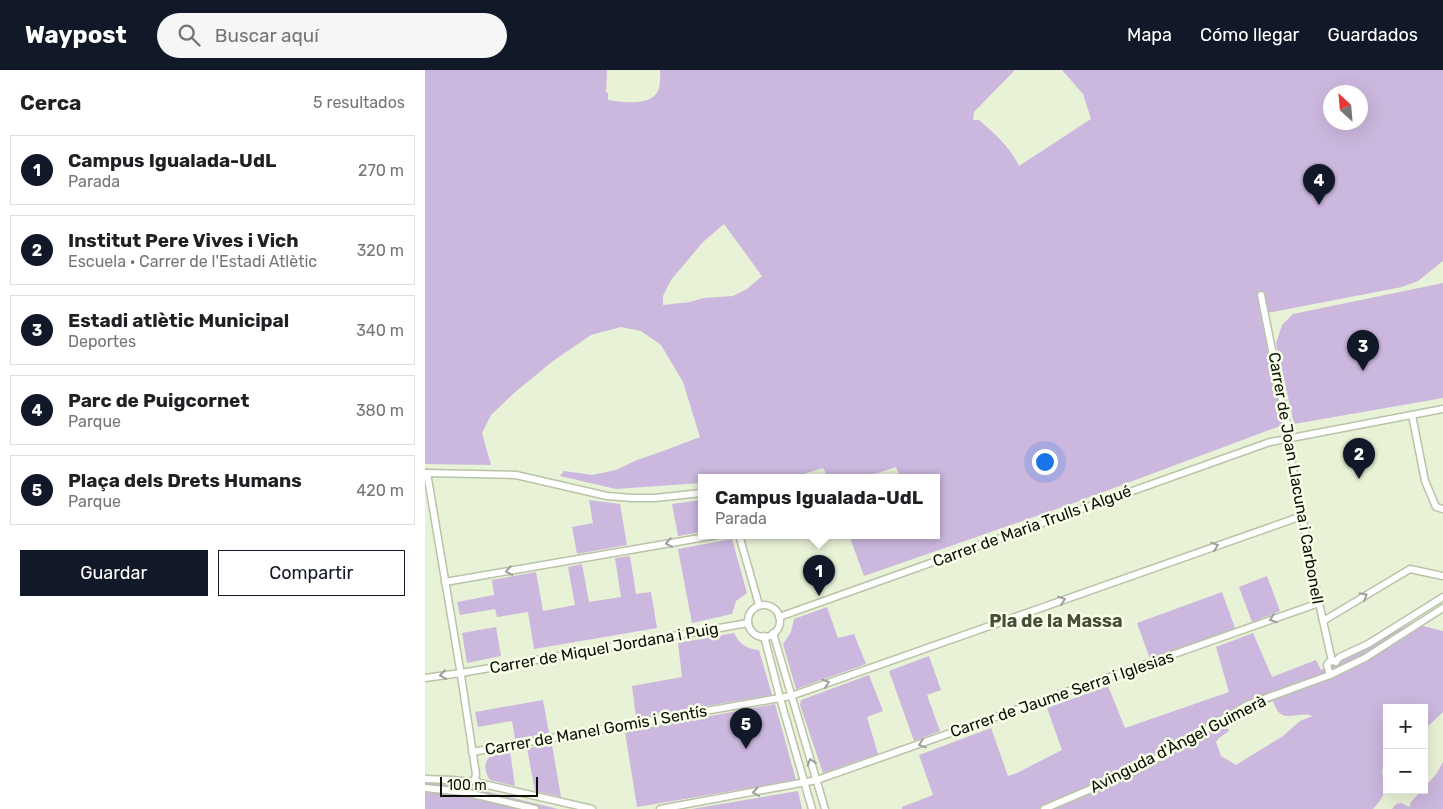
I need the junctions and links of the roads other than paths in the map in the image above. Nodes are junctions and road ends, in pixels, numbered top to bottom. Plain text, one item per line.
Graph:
1 (1261, 295) dead end
2 (1443, 409) edge
3 (1412, 415) junction
4 (1287, 438) junction
5 (426, 473) edge
6 (698, 493) edge
7 (1443, 509) edge
8 (1301, 516) junction
9 (698, 538) edge
10 (740, 539) edge
11 (1443, 576) edge
12 (445, 582) junction
13 (1443, 597) edge
14 (1319, 603) junction
15 (759, 605) junction
16 (1443, 608) edge
17 (779, 617) junction
18 (1323, 622) junction
19 (748, 623) junction
20 (773, 633) junction
21 (764, 636) junction
22 (1334, 662) junction
23 (1341, 669) junction
24 (461, 673) junction
25 (1330, 675) junction
26 (425, 678) edge
27 (791, 696) junction
28 (779, 698) junction
29 (472, 752) junction
30 (425, 779) edge
31 (475, 780) junction
32 (817, 780) junction
33 (804, 783) junction
34 (425, 788) edge
35 (535, 809) edge
36 (592, 809) edge
37 (661, 809) edge
38 (812, 809) edge
39 (825, 809) edge
40 (1044, 809) edge

1 - 4 street, Carrer de Joan Llacuna i Carbonell
2 - 3 street, Carrer de Maria Trulls i Algué
3 - 4 street, Carrer de Maria Trulls i Algué
3 - 7 street
4 - 8 street, Carrer de Joan Llacuna i Carbonell
4 - 17 street, Carrer de Maria Trulls i Algué
5 - 6 street
5 - 12 street
8 - 14 street, Carrer de Joan Llacuna i Carbonell
27 -> 8 street, Carrer de Manel Gomis i Sentís
9 -> 12 street
10 - 15 street
18 -> 11 street
12 - 24 street
13 - 22 street
14 - 18 street, Carrer de Joan Llacuna i Carbonell
14 -> 32 street, Carrer de Jaume Serra i Iglesias
15 - 17 street
15 - 19 street
16 - 23 street, Avinguda d'Àngel Guimerà
17 - 20 street
18 - 22 street, Carrer de Joan Llacuna i Carbonell
19 - 21 street
19 - 24 street, Carrer de Miquel Jordana i Puig
20 - 21 street
20 - 27 street
21 - 28 street
22 - 23 street, Carrer de Joan Llacuna i Carbonell
22 - 25 street, Carrer de Joan Llacuna i Carbonell
23 - 25 street, Avinguda d'Àngel Guimerà
24 -> 26 street, Carrer de Miquel Jordana i Puig
24 - 29 street
25 - 40 street, Avinguda d'Àngel Guimerà
27 - 28 street, Carrer de Manel Gomis i Sentís
32 -> 27 street
28 - 29 street, Carrer de Manel Gomis i Sentís
28 - 33 street
29 - 31 street
30 - 31 street
31 - 36 street
32 - 33 street, Carrer de Jaume Serra i Iglesias
32 - 39 street
33 -> 37 street, Carrer de Jaume Serra i Iglesias
33 - 38 street
34 - 35 street

